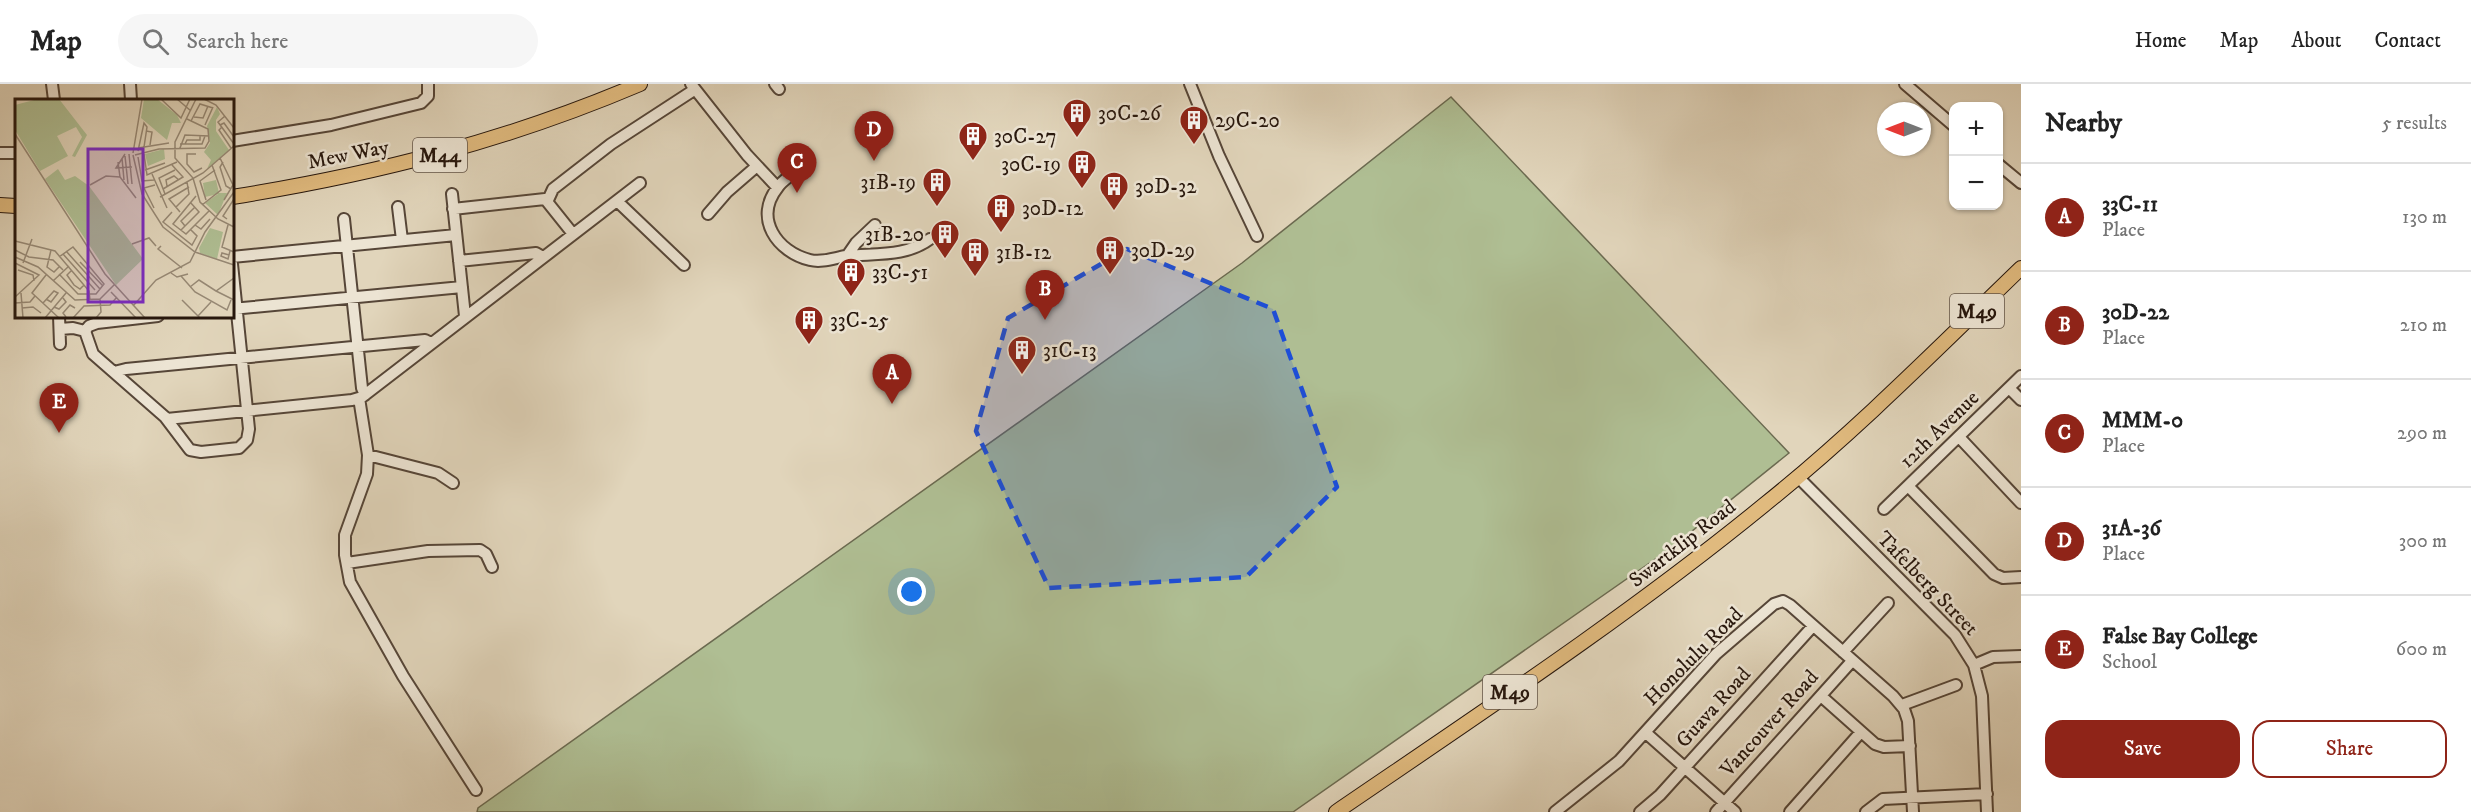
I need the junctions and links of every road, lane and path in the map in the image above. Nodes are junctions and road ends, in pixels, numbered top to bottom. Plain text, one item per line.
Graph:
1 (52, 84) edge
2 (130, 84) edge
3 (428, 84) edge
4 (640, 84) edge
5 (1190, 84) edge
6 (1905, 84) edge
7 (693, 87) edge
8 (54, 99) edge
9 (131, 99) edge
10 (1949, 122) edge
11 (234, 141) edge
12 (0, 153) edge
13 (14, 153) dead end
14 (756, 166) junction
15 (2003, 168) edge
16 (795, 172) dead end
17 (640, 183) dead end
18 (2021, 183) edge
19 (777, 188) junction
20 (452, 194) dead end
21 (234, 197) edge
22 (548, 200) junction
23 (617, 201) junction
24 (0, 205) edge
25 (15, 206) edge
26 (398, 207) dead end
27 (453, 209) junction
28 (0, 213) edge
29 (15, 214) edge
30 (708, 214) dead end
31 (344, 219) dead end
32 (876, 225) dead end
33 (573, 234) junction
34 (456, 235) junction
35 (1257, 236) dead end
36 (930, 239) dead end
37 (402, 240) junction
38 (347, 245) junction
39 (543, 256) junction
40 (847, 256) junction
41 (234, 257) edge
42 (459, 261) junction
43 (684, 265) dead end
44 (2021, 268) edge
45 (462, 287) junction
46 (234, 294) edge
47 (353, 297) junction
48 (235, 309) edge
49 (465, 316) junction
50 (59, 318) edge
51 (141, 318) edge
52 (60, 328) junction
53 (84, 332) junction
54 (431, 343) junction
55 (60, 344) dead end
56 (357, 346) junction
57 (242, 358) junction
58 (114, 372) junction
59 (2021, 376) edge
60 (2009, 388) junction
61 (362, 396) junction
62 (2021, 400) edge
63 (247, 410) junction
64 (167, 419) junction
65 (1959, 436) junction
66 (368, 454) junction
67 (1798, 477) junction
68 (453, 483) dead end
69 (1908, 486) junction
70 (2021, 503) edge
71 (1884, 509) dead end
72 (346, 564) junction
73 (492, 567) dead end
74 (2021, 577) edge
75 (1888, 603) dead end
76 (1813, 626) junction
77 (1843, 652) junction
78 (2021, 656) edge
79 (1852, 661) junction
80 (1974, 665) junction
81 (1956, 685) dead end
82 (1821, 696) junction
83 (1902, 705) junction
84 (1861, 732) junction
85 (1646, 733) junction
86 (1910, 746) junction
87 (1685, 767) junction
88 (476, 790) dead end
89 (1987, 794) junction
90 (1912, 796) junction
91 (1724, 802) junction
92 (1558, 811) edge
93 (1336, 812) edge
94 (1640, 812) edge
95 (1716, 812) edge
96 (1735, 812) edge
97 (1790, 812) edge
98 (1866, 812) edge
99 (1912, 812) edge
100 (1987, 812) edge

1 - 8 street
2 - 9 street
3 - 11 street
4 - 21 main road, Mew Way / M44
5 - 35 street
6 - 10 street
7 - 14 street
7 - 22 street
12 - 13 street
14 - 19 street
14 - 30 street
15 - 18 street
16 - 19 street
17 - 23 street
19 - 40 street
20 - 27 street
22 - 27 street
22 - 33 street
23 - 33 street
23 - 43 street
24 - 25 main road
26 - 37 street
27 - 34 street
28 - 29 main road
31 - 38 street
32 - 40 street
33 - 39 street
34 - 37 street
34 - 42 street
36 - 40 street
37 - 38 street
38 - 41 street
38 - 47 street
39 - 42 street
39 - 49 street
42 - 45 street
44 - 67 main road, Swartklip Road / M49
45 - 47 street
45 - 49 street
46 - 48 street
47 - 48 street
47 - 56 street
48 - 57 street
49 - 54 street
50 - 52 street
51 - 53 street
52 - 53 street
52 - 55 street
53 - 58 street
54 - 56 street
54 - 61 street
56 - 57 street
56 - 61 street
57 - 58 street
57 - 63 street
58 - 64 street
59 - 60 street, 12th Avenue
60 - 62 street
60 - 65 street, 12th Avenue
61 - 63 street
61 - 66 street
63 - 64 street
63 - 64 street
65 - 69 street, 12th Avenue
65 - 70 street
66 - 68 street
66 - 72 street
67 - 80 street, Tafelberg Street
67 - 93 main road, Swartklip Road / M49
69 - 71 street, 12th Avenue
69 - 74 street
72 - 73 street
72 - 88 street
75 - 77 street
76 - 77 street, Honolulu Road
76 - 85 street, Honolulu Road
76 - 87 street, Guava Road
77 - 79 street, Honolulu Road
78 - 80 street
79 - 82 street, Vancouver Road
79 - 83 street, Honolulu Road
80 - 89 street, Tafelberg Street
81 - 83 street
82 - 84 street
82 - 91 street, Vancouver Road
83 - 86 street
84 - 86 street
84 - 97 street
85 - 87 street
85 - 92 street, Honolulu Road
86 - 90 street
87 - 91 street
87 - 94 street, Guava Road
89 - 90 street
89 - 100 street, Tafelberg Street
90 - 98 street
90 - 99 street
91 - 95 street, Vancouver Road
91 - 96 street

